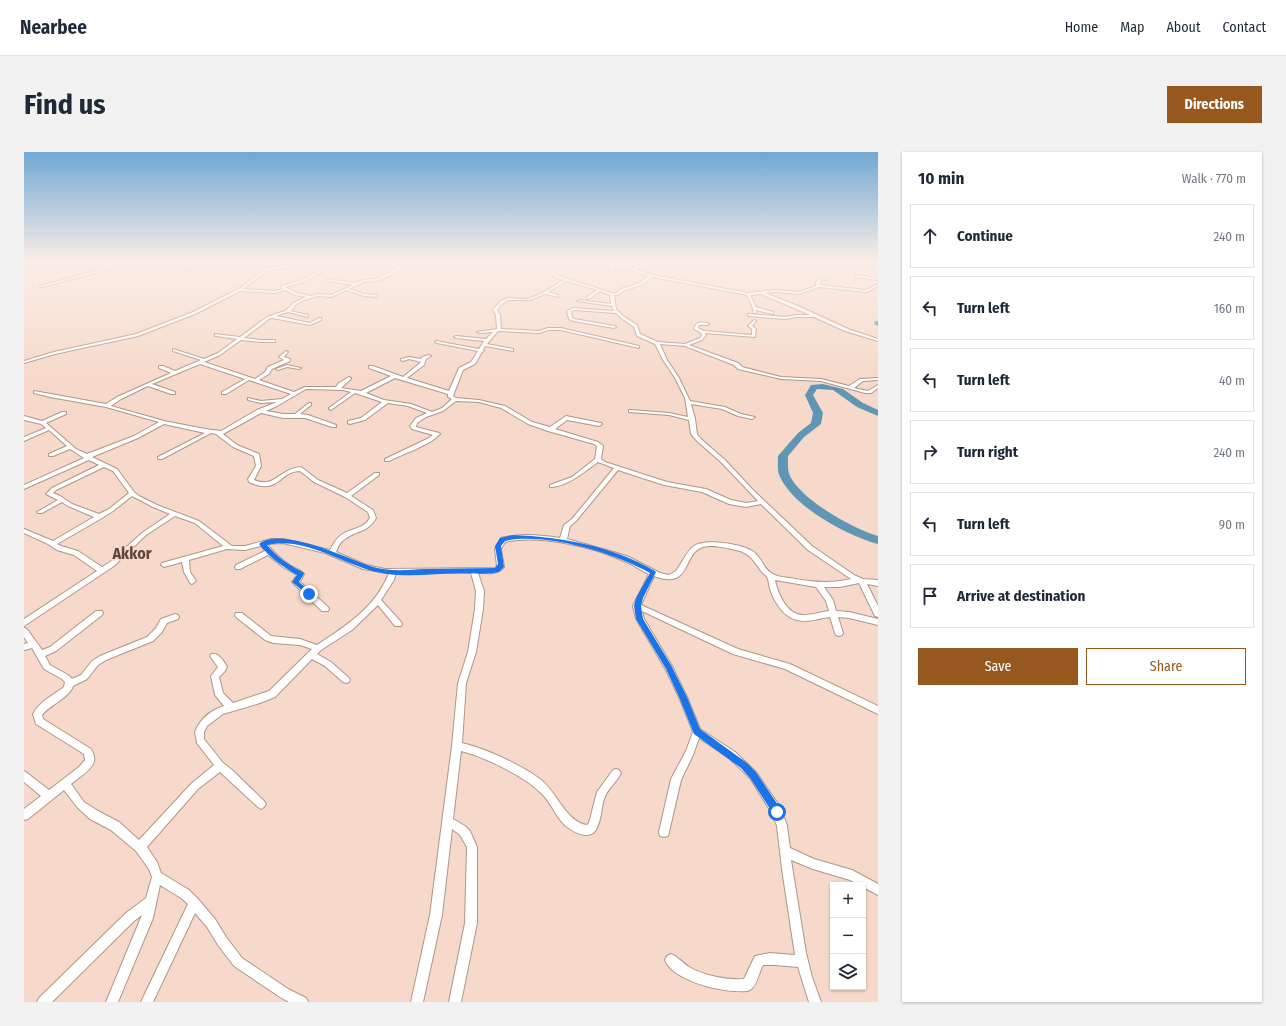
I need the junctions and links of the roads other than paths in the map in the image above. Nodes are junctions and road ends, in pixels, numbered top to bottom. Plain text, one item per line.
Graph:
1 (218, 301) edge
2 (302, 301) edge
3 (502, 301) edge
4 (579, 301) dead end
5 (613, 301) edge
6 (751, 301) edge
7 (779, 301) edge
8 (613, 305) junction
9 (754, 308) junction
10 (287, 311) junction
11 (617, 312) junction
12 (749, 315) dead end
13 (756, 315) junction
14 (307, 316) dead end
15 (796, 316) junction
16 (813, 316) junction
17 (273, 317) junction
18 (320, 319) dead end
19 (754, 321) dead end
20 (707, 324) dead end
21 (614, 328) dead end
22 (498, 330) junction
23 (479, 332) dead end
24 (703, 332) junction
25 (216, 335) dead end
26 (640, 336) junction
27 (456, 337) dead end
28 (242, 338) junction
29 (487, 340) junction
30 (878, 340) edge
31 (274, 341) dead end
32 (437, 342) dead end
33 (656, 343) junction
34 (485, 345) junction
35 (686, 346) junction
36 (638, 347) junction
37 (174, 350) dead end
38 (512, 350) dead end
39 (482, 351) junction
40 (286, 352) dead end
41 (635, 352) dead end
42 (429, 356) dead end
43 (403, 360) dead end
44 (202, 361) junction
45 (423, 361) junction
46 (24, 362) edge
47 (161, 367) dead end
48 (300, 368) dead end
49 (371, 368) dead end
50 (176, 373) junction
51 (266, 374) junction
52 (395, 376) junction
53 (349, 378) dead end
54 (404, 378) junction
55 (247, 379) junction
56 (878, 379) edge
57 (255, 381) junction
58 (148, 384) junction
59 (878, 386) edge
60 (850, 388) junction
61 (337, 389) junction
62 (36, 392) dead end
63 (355, 392) junction
64 (173, 393) dead end
65 (224, 393) dead end
66 (362, 393) junction
67 (451, 393) junction
68 (295, 394) junction
69 (250, 398) dead end
70 (455, 399) junction
71 (284, 400) junction
72 (386, 402) junction
73 (688, 402) junction
74 (309, 404) dead end
75 (107, 406) junction
76 (331, 409) dead end
77 (259, 411) junction
78 (631, 411) dead end
79 (431, 412) junction
80 (64, 413) dead end
81 (297, 415) junction
82 (752, 417) dead end
83 (24, 418) edge
84 (692, 419) junction
85 (34, 420) junction
86 (163, 422) junction
87 (350, 422) dead end
88 (43, 423) junction
89 (599, 424) dead end
90 (24, 425) edge
91 (334, 426) dead end
92 (50, 428) junction
93 (550, 430) junction
94 (210, 432) junction
95 (218, 433) junction
96 (24, 438) edge
97 (70, 447) junction
98 (51, 455) dead end
99 (87, 457) junction
100 (160, 458) dead end
101 (387, 460) dead end
102 (598, 460) junction
103 (103, 465) junction
104 (617, 468) junction
105 (377, 474) dead end
106 (552, 486) dead end
107 (24, 487) edge
108 (132, 493) junction
109 (347, 496) junction
110 (62, 500) junction
111 (763, 502) junction
112 (40, 512) dead end
113 (174, 513) junction
114 (100, 517) junction
115 (24, 531) edge
116 (563, 541) junction
117 (52, 544) junction
118 (224, 544) junction
119 (262, 544) junction
120 (268, 552) junction
121 (332, 553) junction
122 (185, 558) junction
123 (164, 565) dead end
124 (238, 567) dead end
125 (102, 571) junction
126 (393, 572) junction
127 (474, 572) junction
128 (653, 572) junction
129 (771, 576) junction
130 (860, 580) junction
131 (192, 581) dead end
132 (878, 583) edge
133 (819, 586) junction
134 (377, 600) junction
135 (637, 606) junction
136 (325, 609) dead end
137 (99, 613) dead end
138 (834, 614) junction
139 (878, 614) edge
140 (239, 615) dead end
141 (175, 617) dead end
142 (878, 622) edge
143 (24, 623) edge
144 (398, 624) dead end
145 (24, 631) edge
146 (839, 632) dead end
147 (34, 644) junction
148 (24, 648) edge
149 (318, 648) junction
150 (40, 655) junction
151 (311, 655) junction
152 (214, 656) dead end
153 (346, 680) dead end
154 (70, 684) junction
155 (231, 707) junction
156 (878, 710) edge
157 (697, 732) junction
158 (457, 746) junction
159 (220, 766) junction
160 (616, 773) dead end
161 (24, 776) edge
162 (65, 783) junction
163 (49, 796) junction
164 (261, 804) dead end
165 (24, 815) edge
166 (449, 822) junction
167 (664, 832) dead end
168 (140, 847) junction
169 (786, 852) junction
170 (157, 877) junction
171 (878, 890) edge
172 (151, 901) junction
173 (194, 903) junction
174 (671, 960) dead end
175 (802, 961) junction
176 (43, 1002) edge
177 (112, 1002) edge
178 (146, 1002) edge
179 (302, 1002) edge
180 (417, 1002) edge
181 (455, 1002) edge
182 (815, 1002) edge

1 - 46 street
2 - 10 street
3 - 22 street
4 - 8 street
5 - 8 street
6 - 9 street
7 - 16 street
8 - 11 street
9 - 13 street
9 - 15 street
10 - 14 street
10 - 17 street
11 - 21 street
11 - 26 street
12 - 13 street
13 - 15 street
15 - 16 street
16 - 30 street
17 - 18 street
17 - 28 street
19 - 24 street
20 - 24 street
22 - 23 street
22 - 29 street
22 - 36 street
24 - 35 street
25 - 28 street
26 - 33 street
26 - 36 street
27 - 29 street
28 - 31 street
28 - 44 street
29 - 34 street
32 - 39 street
33 - 35 street
33 - 73 street
34 - 38 street
34 - 39 street
35 - 60 street
36 - 41 street
37 - 44 street
39 - 67 street
40 - 51 street
42 - 45 street
43 - 45 street
44 - 50 street
44 - 55 street
45 - 54 street
47 - 50 street
48 - 51 street
49 - 52 street
50 - 58 street
51 - 57 street
52 - 54 street
52 - 66 street
53 - 61 street
54 - 67 street
55 - 57 street
55 - 65 street
56 - 60 street
57 - 68 street
58 - 64 street
58 - 75 street
59 - 60 street
61 - 63 street
61 - 68 street
62 - 75 street
63 - 66 street
63 - 76 street
66 - 72 street
67 - 70 street
68 - 71 street
69 - 71 street
70 - 79 street
70 - 93 street
71 - 77 street
72 - 79 street
72 - 87 street
73 - 82 street
73 - 84 street
74 - 81 street
75 - 86 street
77 - 81 street
77 - 95 street
78 - 84 street
79 - 101 street
80 - 88 street
81 - 91 street
83 - 85 street
84 - 111 street
85 - 88 street
85 - 90 street
86 - 94 street
86 - 99 street
88 - 92 street
89 - 93 street
92 - 96 street
92 - 97 street
93 - 102 street
94 - 95 street
94 - 100 street
95 - 109 street
97 - 98 street
97 - 99 street
99 - 103 street
99 - 107 street
102 - 104 street
102 - 106 street
103 - 108 street
103 - 110 street
104 - 111 street
104 - 116 street
105 - 109 street
108 - 113 street
108 - 114 street
109 - 121 street
110 - 112 street
110 - 114 street
111 - 130 street
113 - 118 street
113 - 125 street
114 - 117 street
115 - 117 street
116 - 127 street
116 - 128 street
117 - 125 street
118 - 119 street
118 - 122 street
119 - 120 street
119 - 121 street
120 - 124 street
120 - 136 street
121 - 126 street
122 - 123 street
122 - 131 street
125 - 143 street
126 - 127 street
126 - 134 street
127 - 158 street
128 - 129 street
128 - 135 street
129 - 133 street
129 - 138 street
130 - 132 street
130 - 133 street
130 - 139 street
133 - 138 street
134 - 144 street
134 - 149 street
135 - 156 street
135 - 157 street
137 - 150 street
138 - 142 street
138 - 146 street
140 - 149 street
141 - 154 street
145 - 147 street
147 - 148 street
147 - 150 street
149 - 151 street
150 - 154 street
151 - 153 street
151 - 155 street
152 - 155 street
154 - 162 street
155 - 159 street
157 - 167 street
157 - 169 street
158 - 160 street
158 - 166 street
159 - 164 street
159 - 168 street
161 - 163 street
162 - 163 street
162 - 168 street
163 - 165 street
166 - 180 street
166 - 181 street
168 - 170 street
169 - 171 street
169 - 175 street
170 - 172 street
170 - 173 street
172 - 176 street
172 - 177 street
173 - 178 street
173 - 179 street
174 - 175 street
175 - 182 street

